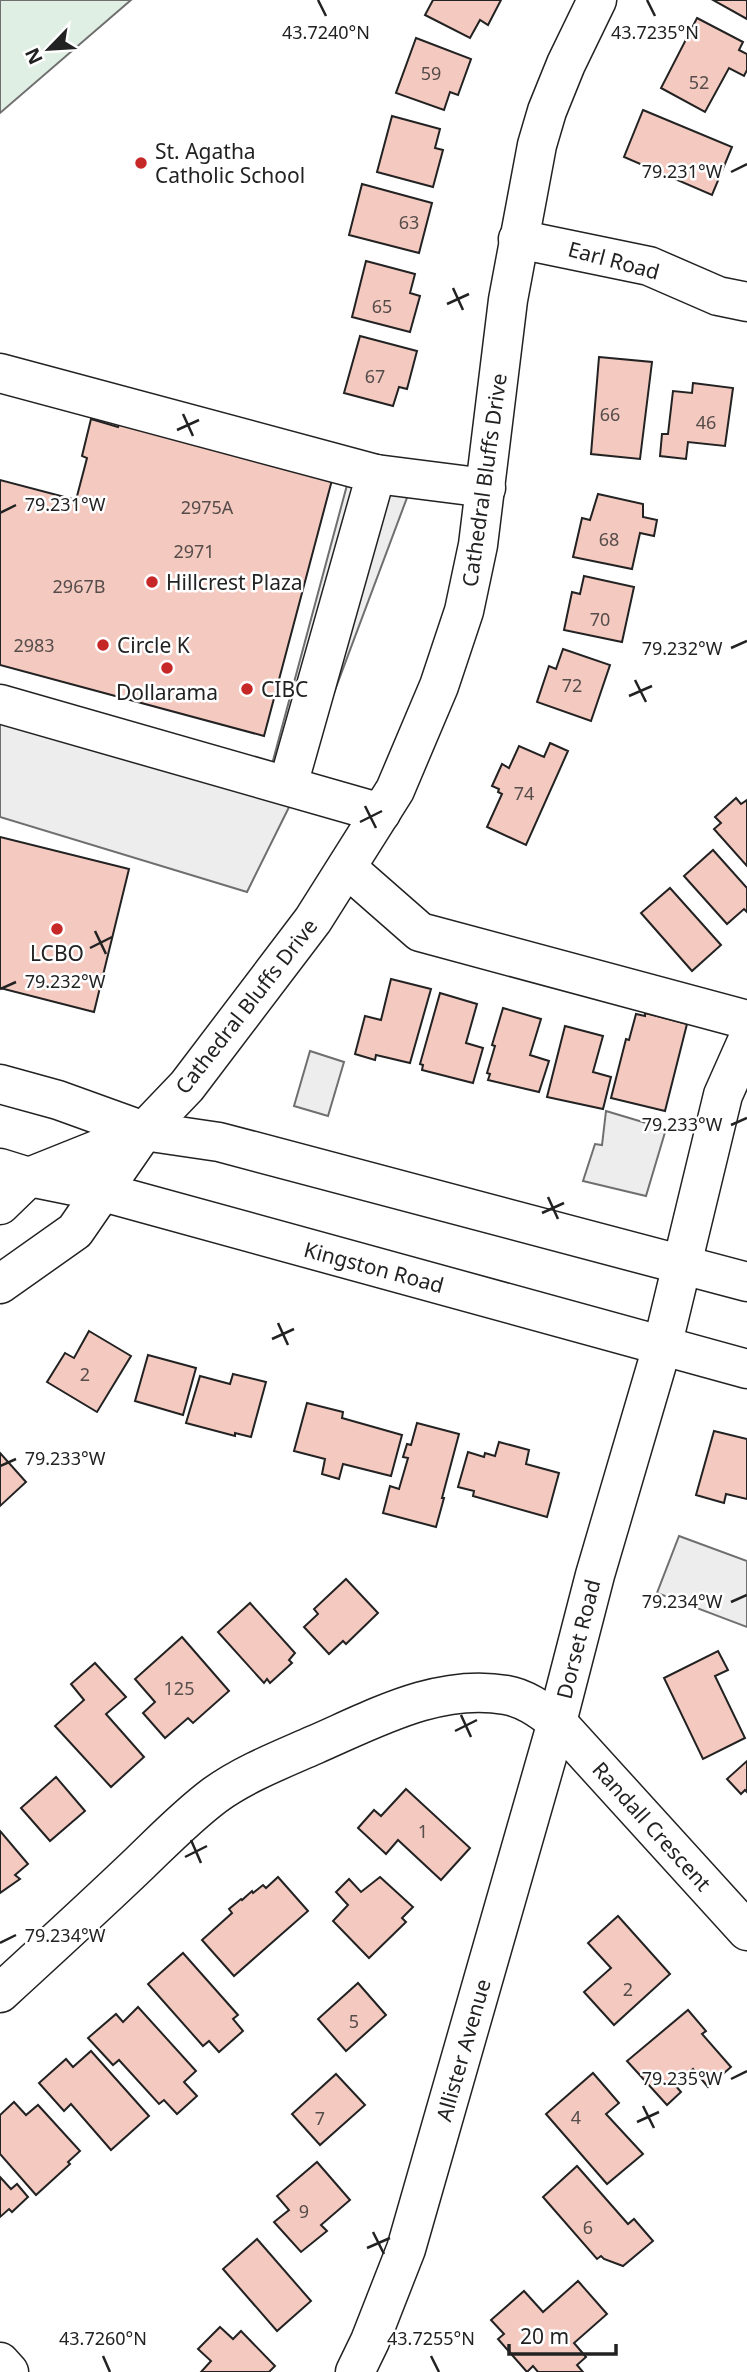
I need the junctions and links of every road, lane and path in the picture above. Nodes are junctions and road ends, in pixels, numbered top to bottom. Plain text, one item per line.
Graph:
1 (597, 0) edge
2 (518, 239) junction
3 (747, 302) edge
4 (0, 373) edge
5 (376, 474) junction
6 (486, 488) junction
7 (0, 704) edge
8 (288, 785) junction
9 (382, 813) junction
10 (347, 868) junction
11 (747, 1020) edge
12 (747, 1041) edge
13 (0, 1084) edge
14 (144, 1131) junction
15 (15, 1172) edge
16 (103, 1192) junction
17 (0, 1205) edge
18 (681, 1264) junction
19 (747, 1282) edge
20 (0, 1284) edge
21 (662, 1347) junction
22 (747, 1369) edge
23 (557, 1722) junction
24 (747, 1931) edge
25 (0, 1993) edge
26 (0, 2362) edge
27 (9, 2372) edge
28 (355, 2372) edge

1 - 2 street, Cathedral Bluffs Drive
2 - 3 street, Earl Road
2 - 6 street, Cathedral Bluffs Drive
4 - 5 street
5 - 6 street
5 - 8 street
6 - 9 street, Cathedral Bluffs Drive
7 - 8 street
8 - 9 street
9 - 10 street, Cathedral Bluffs Drive
10 - 11 street
10 - 14 street, Cathedral Bluffs Drive
12 - 18 street, Dorset Road
13 - 14 street
14 - 15 street
14 - 16 street
14 - 18 street
15 - 16 street, Kingston Road
15 - 17 street
16 - 20 street
16 - 21 street, Kingston Road
18 - 19 street
18 - 21 street, Dorset Road
21 - 22 street, Kingston Road
21 - 23 street, Dorset Road
23 - 24 street, Randall Crescent
23 - 25 street, Dorset Road
23 - 28 street, Allister Avenue
26 - 27 street

